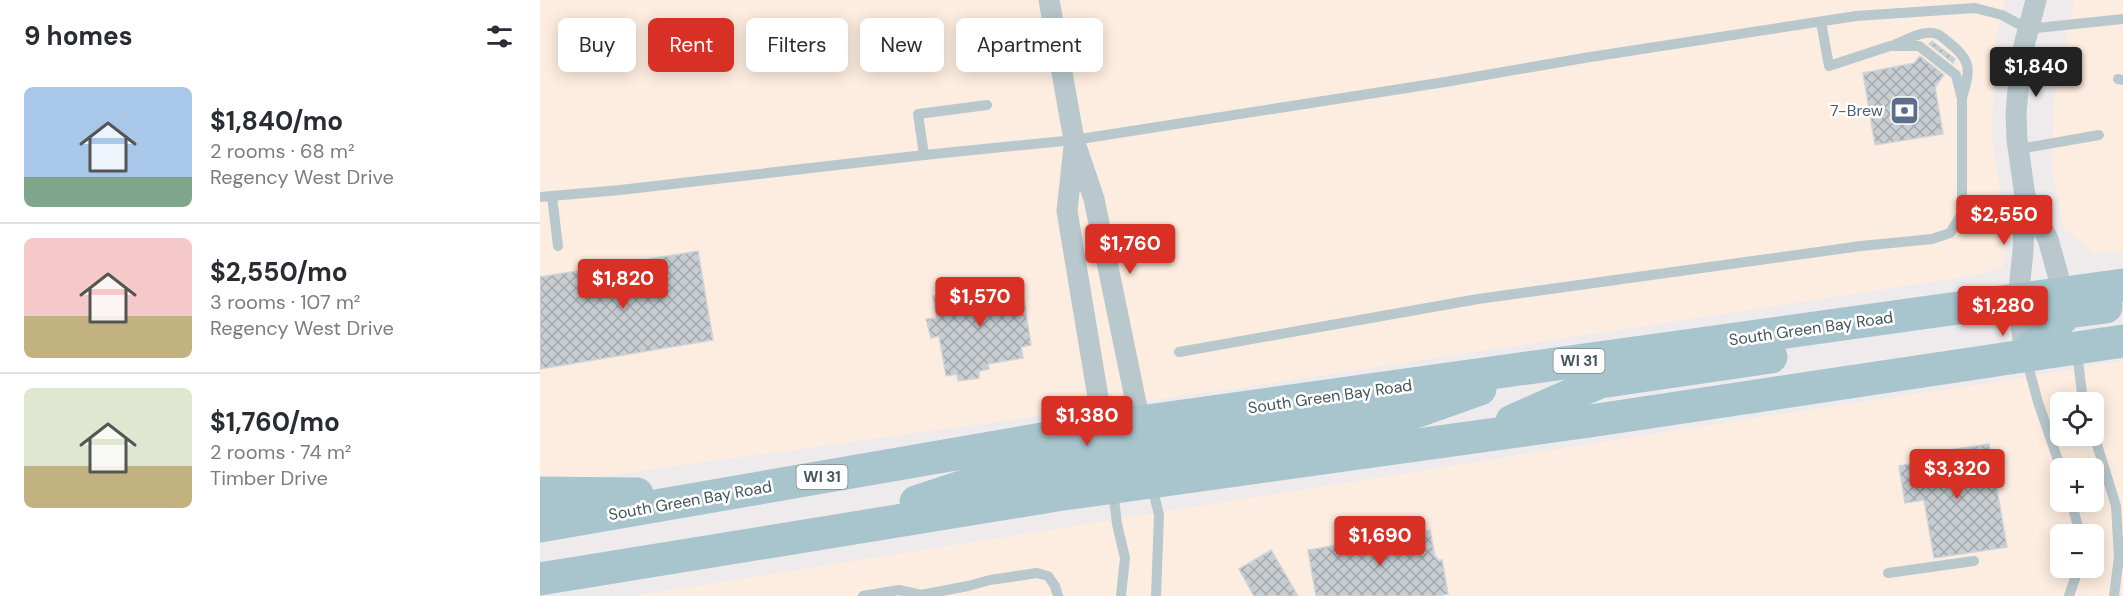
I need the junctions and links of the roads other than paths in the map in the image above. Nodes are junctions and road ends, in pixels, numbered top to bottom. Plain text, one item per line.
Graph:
1 (1049, 0) edge
2 (1915, 0) edge
3 (2036, 0) edge
4 (1917, 12) junction
5 (2123, 18) edge
6 (1821, 22) junction
7 (2028, 29) junction
8 (1890, 46) junction
9 (1962, 99) junction
10 (987, 105) dead end
11 (2099, 135) dead end
12 (1074, 140) junction
13 (2019, 149) junction
14 (924, 155) junction
15 (2025, 195) junction
16 (552, 196) junction
17 (540, 197) edge
18 (558, 246) dead end
19 (2123, 285) edge
20 (2066, 302) junction
21 (2123, 304) edge
22 (2019, 307) junction
23 (2123, 341) edge
24 (2076, 348) junction
25 (1179, 352) dead end
26 (2025, 355) junction
27 (1546, 365) junction
28 (2082, 392) edge
29 (1140, 422) junction
30 (1478, 437) junction
31 (2097, 446) edge
32 (2057, 458) edge
33 (1108, 459) junction
34 (1149, 469) junction
35 (540, 493) edge
36 (717, 495) junction
37 (540, 526) edge
38 (1974, 561) dead end
39 (1888, 573) dead end
40 (2076, 578) edge
41 (555, 583) edge
42 (921, 595) edge
43 (863, 596) edge
44 (1058, 596) edge
45 (1121, 596) edge
46 (1156, 596) edge
47 (2069, 596) edge
48 (2114, 596) edge

1 - 12 street
2 - 4 lane
3 - 7 street
4 - 6 lane
4 - 7 lane
5 - 7 lane
6 - 8 lane
6 - 12 lane
7 - 13 street
8 - 9 lane
8 - 9 lane
9 - 25 lane
10 - 14 lane
11 - 13 lane
12 - 14 lane
12 - 29 street
12 - 33 street
13 - 15 street
14 - 16 lane
15 - 20 street
15 - 22 street
16 - 17 lane
16 - 18 lane
19 - 20 main road
20 - 21 main road
20 - 22 main road
20 - 24 street
20 - 26 main road
22 - 26 street
22 - 27 main road, South Green Bay Road / WI 31
22 - 30 main road
23 - 24 main road, South Green Bay Road / WI 31
24 - 26 main road, South Green Bay Road / WI 31
24 - 28 lane
26 - 30 main road, South Green Bay Road / WI 31
26 - 32 lane
27 - 29 main road, South Green Bay Road / WI 31
27 - 34 main road
29 - 33 main road, South Green Bay Road / WI 31
29 - 34 street
30 - 34 main road, South Green Bay Road / WI 31
31 - 48 lane
33 - 34 main road, South Green Bay Road / WI 31
33 - 36 main road, South Green Bay Road / WI 31
33 - 41 main road, South Green Bay Road / WI 31
33 - 45 lane
34 - 46 lane
35 - 36 main road
36 - 37 main road, South Green Bay Road / WI 31
38 - 39 lane
40 - 47 lane
42 - 43 lane
42 - 44 lane

